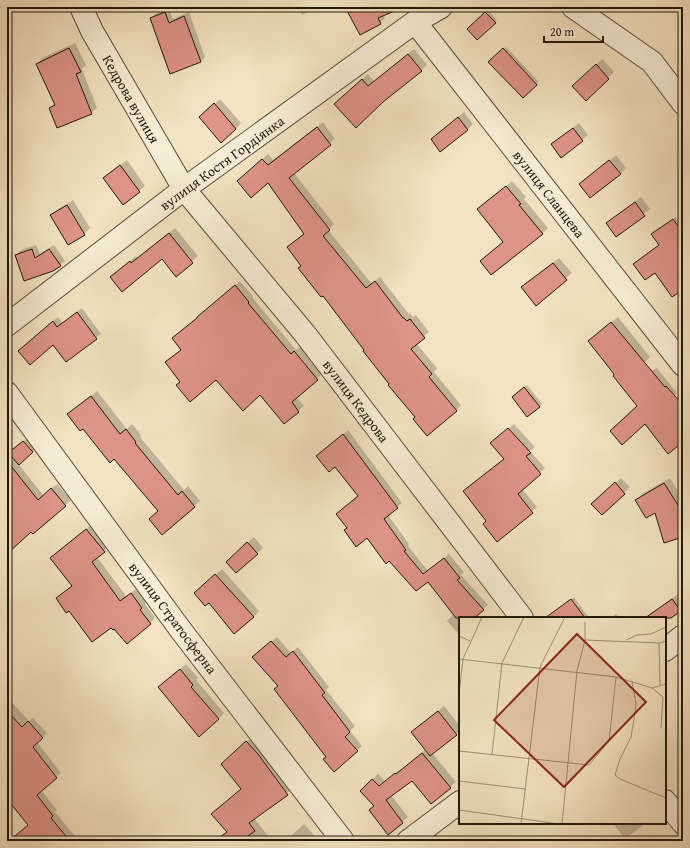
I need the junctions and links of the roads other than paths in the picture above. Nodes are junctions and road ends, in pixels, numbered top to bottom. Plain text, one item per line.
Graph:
1 (81, 7) edge
2 (441, 7) edge
3 (573, 7) edge
4 (415, 22) junction
5 (683, 103) edge
6 (184, 189) junction
7 (7, 325) edge
8 (683, 365) edge
9 (7, 393) edge
10 (521, 617) edge
11 (683, 636) edge
12 (666, 649) edge
13 (666, 801) edge
14 (459, 803) edge
15 (683, 823) edge
16 (343, 841) edge
17 (408, 841) edge

1 - 6 street, Кедрова вулиця
2 - 4 street, вулиця Костя Гордіянка
3 - 5 street
4 - 6 street, вулиця Костя Гордіянка
4 - 8 street, вулиця Сланцева
6 - 7 street, вулиця Костя Гордіянка
6 - 10 street, вулиця Кедрова
9 - 16 street, вулиця Стратосферна
11 - 12 street
13 - 15 street
14 - 17 street

